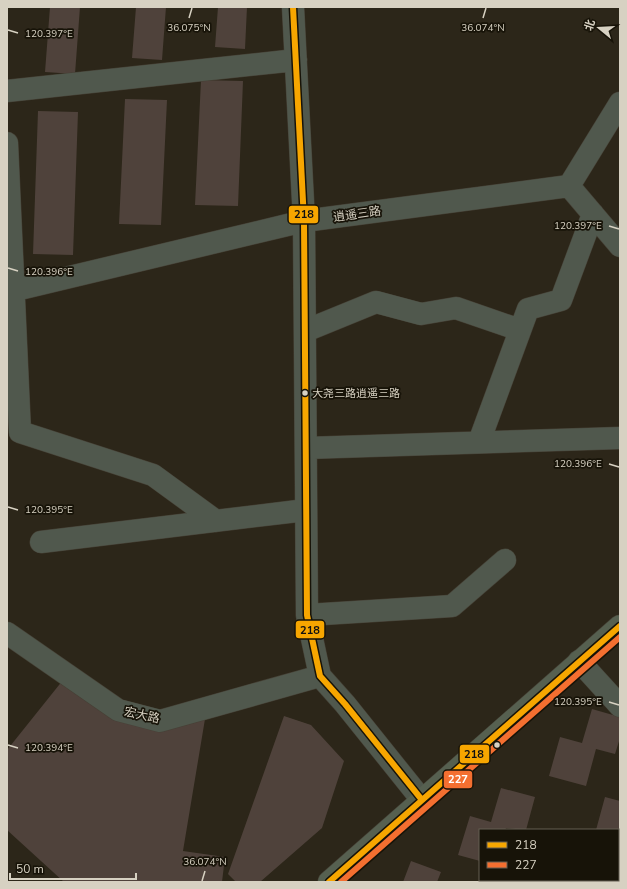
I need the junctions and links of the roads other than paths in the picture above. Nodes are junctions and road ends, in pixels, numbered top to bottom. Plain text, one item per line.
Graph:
1 (293, 7) edge
2 (296, 60) junction
3 (7, 91) edge
4 (620, 103) edge
5 (7, 143) edge
6 (7, 153) edge
7 (569, 186) junction
8 (593, 214) junction
9 (304, 221) junction
10 (620, 246) edge
11 (11, 291) edge
12 (520, 330) junction
13 (305, 331) junction
14 (620, 438) edge
15 (479, 442) junction
16 (306, 448) junction
17 (306, 510) junction
18 (216, 521) junction
19 (41, 542) dead end
20 (505, 560) dead end
21 (307, 615) junction
22 (620, 626) edge
23 (7, 633) edge
24 (579, 661) junction
25 (320, 676) junction
26 (620, 706) edge
27 (422, 800) junction
28 (329, 882) edge

1 - 2 street
2 - 3 street
2 - 9 street
4 - 7 street
5 - 6 street
6 - 11 street
7 - 8 street
7 - 9 street, 逍遥三路
8 - 10 street
8 - 12 street
9 - 11 street, 逍遥三路
9 - 13 street
11 - 18 street
12 - 13 street
12 - 15 street
13 - 16 street
14 - 15 street
15 - 16 street
16 - 17 street
17 - 18 street
17 - 21 street
18 - 19 street
20 - 21 street
21 - 25 street
22 - 24 main road
23 - 25 street, 宏大路
24 - 26 street
24 - 27 main road
25 - 27 street
27 - 28 main road

